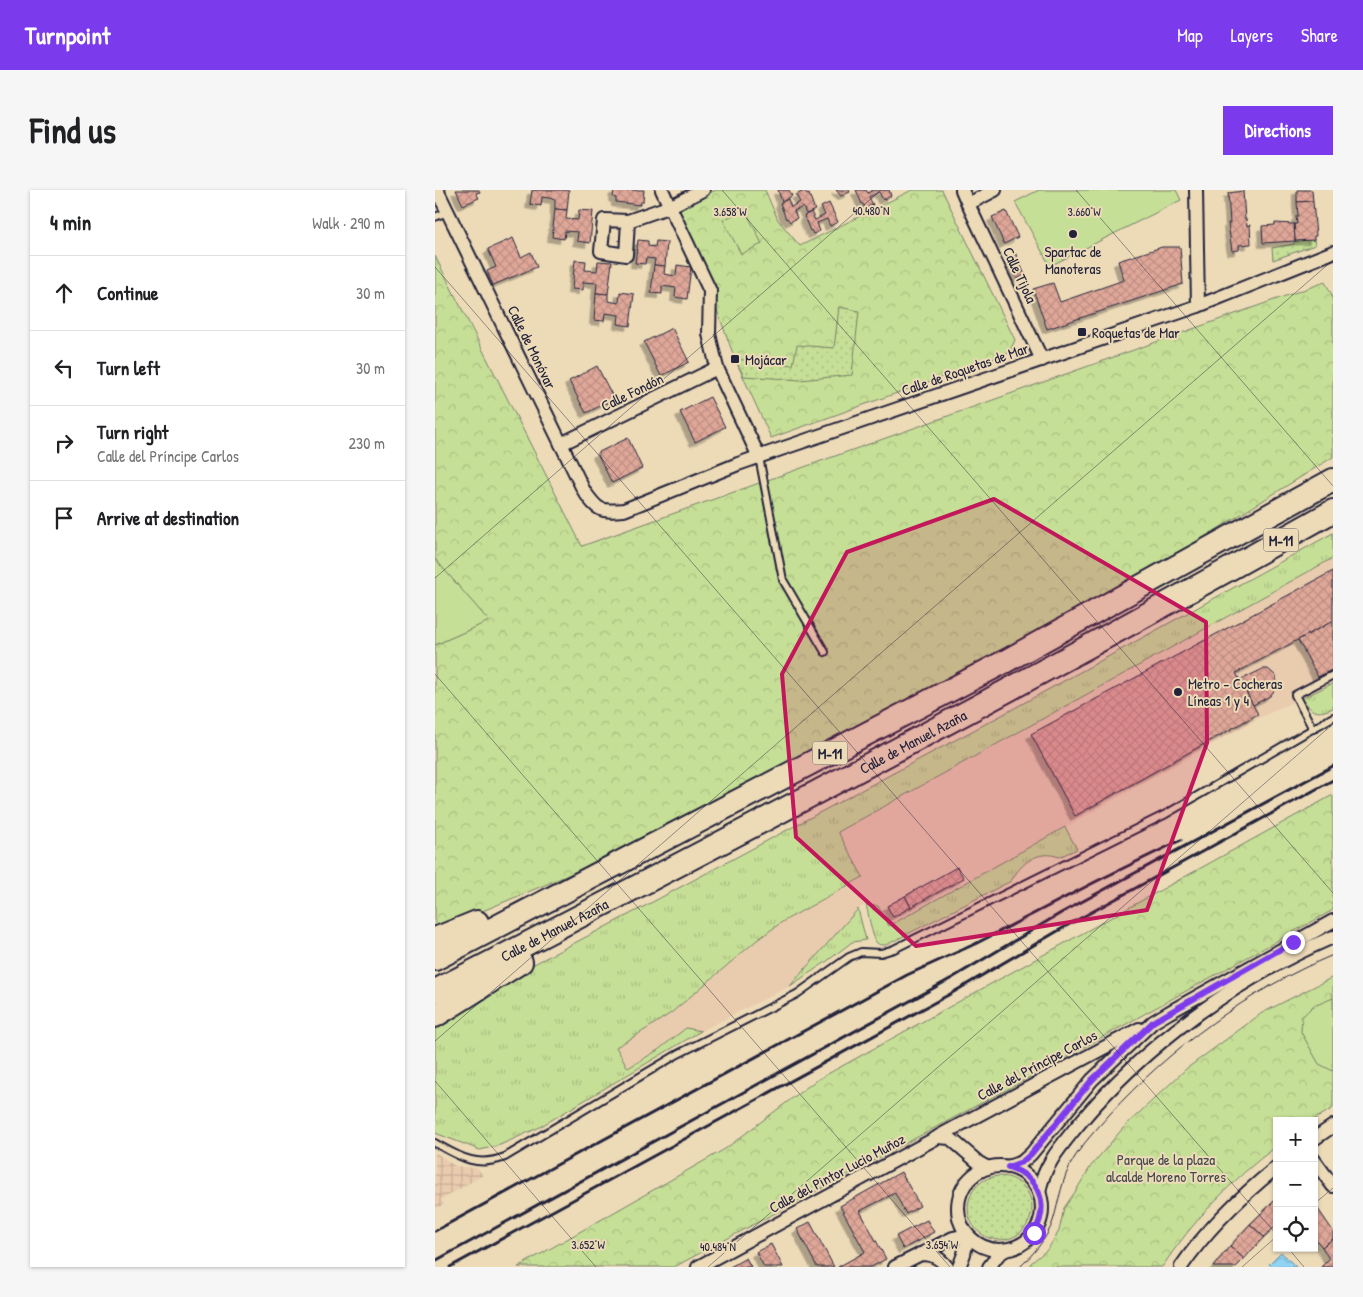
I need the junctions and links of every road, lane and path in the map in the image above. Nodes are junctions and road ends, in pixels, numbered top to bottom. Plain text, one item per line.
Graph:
1 (437, 190) edge
2 (662, 190) edge
3 (703, 190) edge
4 (962, 190) edge
5 (995, 190) edge
6 (1196, 190) edge
7 (968, 204) junction
8 (671, 206) junction
9 (447, 212) junction
10 (435, 217) edge
11 (629, 221) dead end
12 (1333, 252) edge
13 (1198, 306) junction
14 (1042, 360) junction
15 (717, 368) junction
16 (561, 444) junction
17 (759, 457) junction
18 (1333, 466) edge
19 (1333, 480) edge
20 (1333, 511) edge
21 (606, 512) joint
22 (1333, 523) edge
23 (1247, 528) junction
24 (1229, 570) junction
25 (825, 652) dead end
26 (1333, 675) edge
27 (1333, 717) edge
28 (1313, 729) junction
29 (744, 832) junction
30 (549, 898) junction
31 (1333, 921) edge
32 (1333, 937) edge
33 (435, 939) edge
34 (435, 958) edge
35 (435, 991) edge
36 (435, 1016) edge
37 (1153, 1022) junction
38 (1333, 1126) edge
39 (1318, 1136) edge
40 (938, 1137) junction
41 (435, 1143) edge
42 (1315, 1162) edge
43 (1008, 1167) junction
44 (988, 1168) junction
45 (1273, 1170) edge
46 (1333, 1186) edge
47 (1039, 1193) junction
48 (967, 1236) junction
49 (1005, 1250) junction
50 (920, 1254) junction
51 (698, 1267) edge
52 (895, 1267) edge
53 (947, 1267) edge
54 (959, 1267) edge
55 (989, 1267) edge
56 (1181, 1267) edge

1 - 9 street, Calle de Monóvar
2 - 8 street
3 - 8 street
4 - 7 street, Calle Tijola
5 - 7 street
6 - 13 street
7 - 14 street, Calle Tijola
8 - 11 street
8 - 15 street
9 - 10 lane
9 - 16 street, Calle de Monóvar
12 - 13 street, Calle de Roquetas de Mar
13 - 14 street, Calle de Roquetas de Mar
14 - 17 street, Calle de Roquetas de Mar
15 - 16 street, Calle Fondón
15 - 17 street
16 - 21 street, Calle de Monóvar
17 - 21 street, Calle de Roquetas de Mar
17 - 25 lane
18 - 23 highway
19 - 23 highway, Calle de Manuel Azaña / M-11
20 - 24 highway, Calle de Manuel Azaña / M-11
22 - 24 highway
23 - 30 highway, Calle de Manuel Azaña / M-11
24 - 29 highway, Calle de Manuel Azaña / M-11
26 - 28 lane
27 - 28 lane
28 - 41 lane
29 - 35 highway, Calle de Manuel Azaña / M-11
29 - 36 highway
30 - 33 highway
30 - 34 highway, Calle de Manuel Azaña / M-11
31 - 37 street, Calle del Príncipe Carlos
32 - 47 street
37 - 40 street, Calle del Príncipe Carlos
37 - 43 street, Calle del Príncipe Carlos
38 - 39 street
40 - 44 street
40 - 51 street, Calle del Pintor Lucio Muñoz
42 - 46 street
43 - 44 street
43 - 47 street
44 - 48 street
45 - 56 street
47 - 49 street
48 - 49 street
48 - 50 street
48 - 54 street
49 - 55 street
50 - 52 street
50 - 53 street

